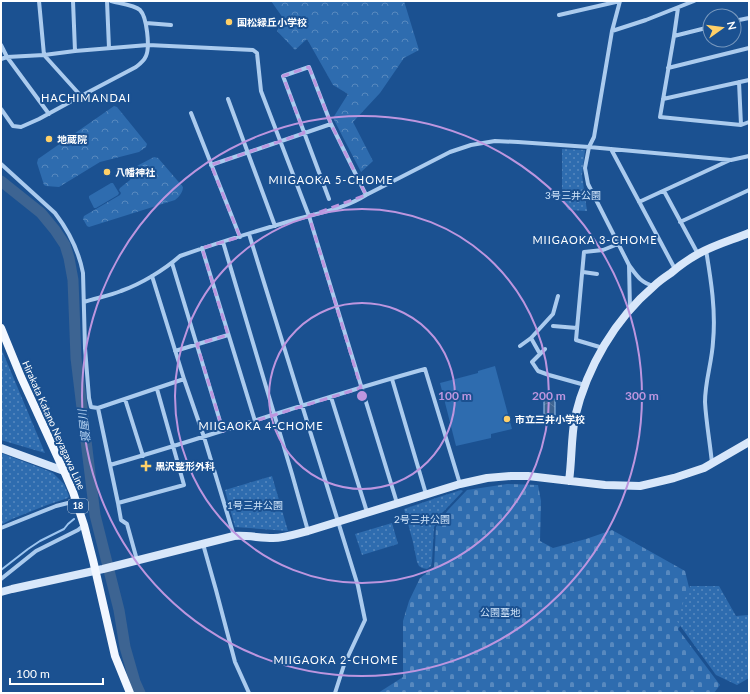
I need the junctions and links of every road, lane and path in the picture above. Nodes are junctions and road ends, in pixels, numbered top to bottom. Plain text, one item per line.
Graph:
1 (39, 1) edge
2 (73, 1) edge
3 (108, 1) edge
4 (111, 1) edge
5 (620, 1) edge
6 (694, 1) edge
7 (678, 8) junction
8 (559, 15) dead end
9 (146, 23) junction
10 (171, 25) dead end
11 (702, 29) edge
12 (612, 31) junction
13 (674, 36) junction
14 (1, 45) edge
15 (148, 45) junction
16 (109, 48) junction
17 (749, 48) edge
18 (75, 51) junction
19 (44, 55) junction
20 (7, 57) junction
21 (1, 59) edge
22 (668, 68) junction
23 (749, 80) edge
24 (739, 82) junction
25 (81, 96) junction
26 (228, 99) dead end
27 (663, 99) junction
28 (1, 109) edge
29 (191, 113) dead end
30 (49, 114) junction
31 (749, 122) edge
32 (331, 124) junction
33 (741, 125) junction
34 (304, 133) junction
35 (280, 141) junction
36 (589, 147) junction
37 (611, 149) junction
38 (248, 152) junction
39 (749, 156) edge
40 (731, 160) junction
41 (1, 164) edge
42 (212, 165) junction
43 (749, 190) edge
44 (664, 191) junction
45 (366, 195) junction
46 (329, 199) dead end
47 (639, 202) junction
48 (309, 216) junction
49 (680, 222) junction
50 (275, 226) junction
51 (749, 233) edge
52 (249, 234) junction
53 (240, 237) junction
54 (223, 242) junction
55 (618, 244) junction
56 (202, 248) junction
57 (706, 250) junction
58 (698, 254) junction
59 (172, 263) junction
60 (629, 265) junction
61 (675, 269) junction
62 (582, 272) junction
63 (597, 274) dead end
64 (152, 276) junction
65 (654, 286) junction
66 (558, 296) dead end
67 (84, 302) junction
68 (630, 309) junction
69 (553, 326) dead end
70 (1, 328) edge
71 (577, 328) junction
72 (228, 335) junction
73 (531, 338) junction
74 (197, 344) junction
75 (520, 346) dead end
76 (603, 348) junction
77 (545, 349) dead end
78 (175, 351) junction
79 (540, 354) junction
80 (184, 379) junction
81 (392, 379) junction
82 (585, 385) junction
83 (361, 388) junction
84 (157, 389) junction
85 (331, 397) junction
86 (125, 399) junction
87 (302, 406) junction
88 (98, 408) junction
89 (274, 415) junction
90 (255, 421) junction
91 (223, 431) junction
92 (204, 437) junction
93 (749, 442) edge
94 (173, 446) junction
95 (1, 448) edge
96 (143, 456) junction
97 (712, 463) junction
98 (110, 465) junction
99 (64, 471) junction
100 (569, 481) junction
101 (460, 484) junction
102 (426, 494) junction
103 (76, 501) junction
104 (118, 503) junction
105 (397, 503) junction
106 (367, 513) junction
107 (338, 522) junction
108 (84, 525) junction
109 (1, 528) edge
110 (308, 531) junction
111 (234, 536) junction
112 (202, 543) junction
113 (137, 560) junction
114 (99, 570) junction
115 (1, 579) edge
116 (1, 592) edge
117 (130, 693) edge
118 (249, 693) edge
119 (335, 693) edge

1 - 19 street
2 - 18 street
3 - 16 street
4 - 9 street
5 - 8 street
5 - 12 street
6 - 7 street
7 - 12 street
7 - 13 street
9 - 10 street
9 - 15 street
11 - 13 street
12 - 36 street
13 - 22 street
14 - 20 street
15 - 16 street
15 - 25 street
15 - 35 street
16 - 18 street
17 - 22 street
18 - 19 street
19 - 20 street
19 - 25 street
20 - 21 street
20 - 30 street
22 - 27 street
23 - 24 street
24 - 27 street
24 - 33 street
25 - 30 street
26 - 38 street
27 - 33 street
28 - 30 street
29 - 42 street
31 - 33 street
32 - 34 street
32 - 34 street
32 - 45 street
34 - 35 street
34 - 46 street
35 - 38 street
35 - 48 street
36 - 37 street
36 - 45 street
36 - 55 street
37 - 40 street
37 - 47 street
38 - 42 street
38 - 50 street
39 - 40 street
40 - 44 street
41 - 67 street
42 - 53 street
43 - 49 street
44 - 47 street
44 - 49 street
45 - 48 street
47 - 61 street
48 - 50 street
48 - 83 street
49 - 58 street
50 - 52 street
51 - 57 street
52 - 53 street
52 - 87 street
53 - 54 street
54 - 56 street
54 - 89 street
55 - 60 street
55 - 62 street
56 - 59 street
56 - 72 street
57 - 58 street
57 - 97 street
58 - 61 street
59 - 64 street
59 - 74 street
60 - 65 street
60 - 68 street
61 - 65 street
62 - 63 street
62 - 71 street
64 - 67 street
64 - 78 street
65 - 68 street
66 - 73 street
67 - 88 street
68 - 76 street
69 - 71 street
70 - 99 main road, Hirakata Katano Neyagawa Line / 18
71 - 76 street
72 - 74 street
72 - 90 street
73 - 75 street
73 - 79 street
74 - 78 street
74 - 91 street
76 - 82 street
77 - 79 street
78 - 80 street
79 - 82 street
80 - 84 street
80 - 92 street
81 - 83 street
81 - 101 street
81 - 102 street
82 - 100 street
83 - 85 street
83 - 105 street
84 - 86 street
84 - 94 street
85 - 87 street
85 - 106 street
86 - 88 street
86 - 96 street
87 - 89 street
87 - 107 street
88 - 98 street
89 - 90 street
89 - 110 street
90 - 91 street
91 - 92 street
92 - 94 street
92 - 111 street
93 - 97 street
94 - 96 street
94 - 104 street
95 - 99 street
96 - 98 street
97 - 100 street
98 - 104 street
99 - 103 main road, Hirakata Katano Neyagawa Line / 18
100 - 101 street
101 - 102 street
102 - 105 street
103 - 108 main road, Hirakata Katano Neyagawa Line / 18
103 - 109 street
104 - 113 street
105 - 106 street
106 - 107 street
107 - 110 street
107 - 119 street
108 - 114 main road, Hirakata Katano Neyagawa Line / 18
108 - 115 street
110 - 111 street
111 - 112 street
112 - 113 street
112 - 118 street
113 - 114 street
114 - 116 street
114 - 117 main road, Hirakata Katano Neyagawa Line / 18

